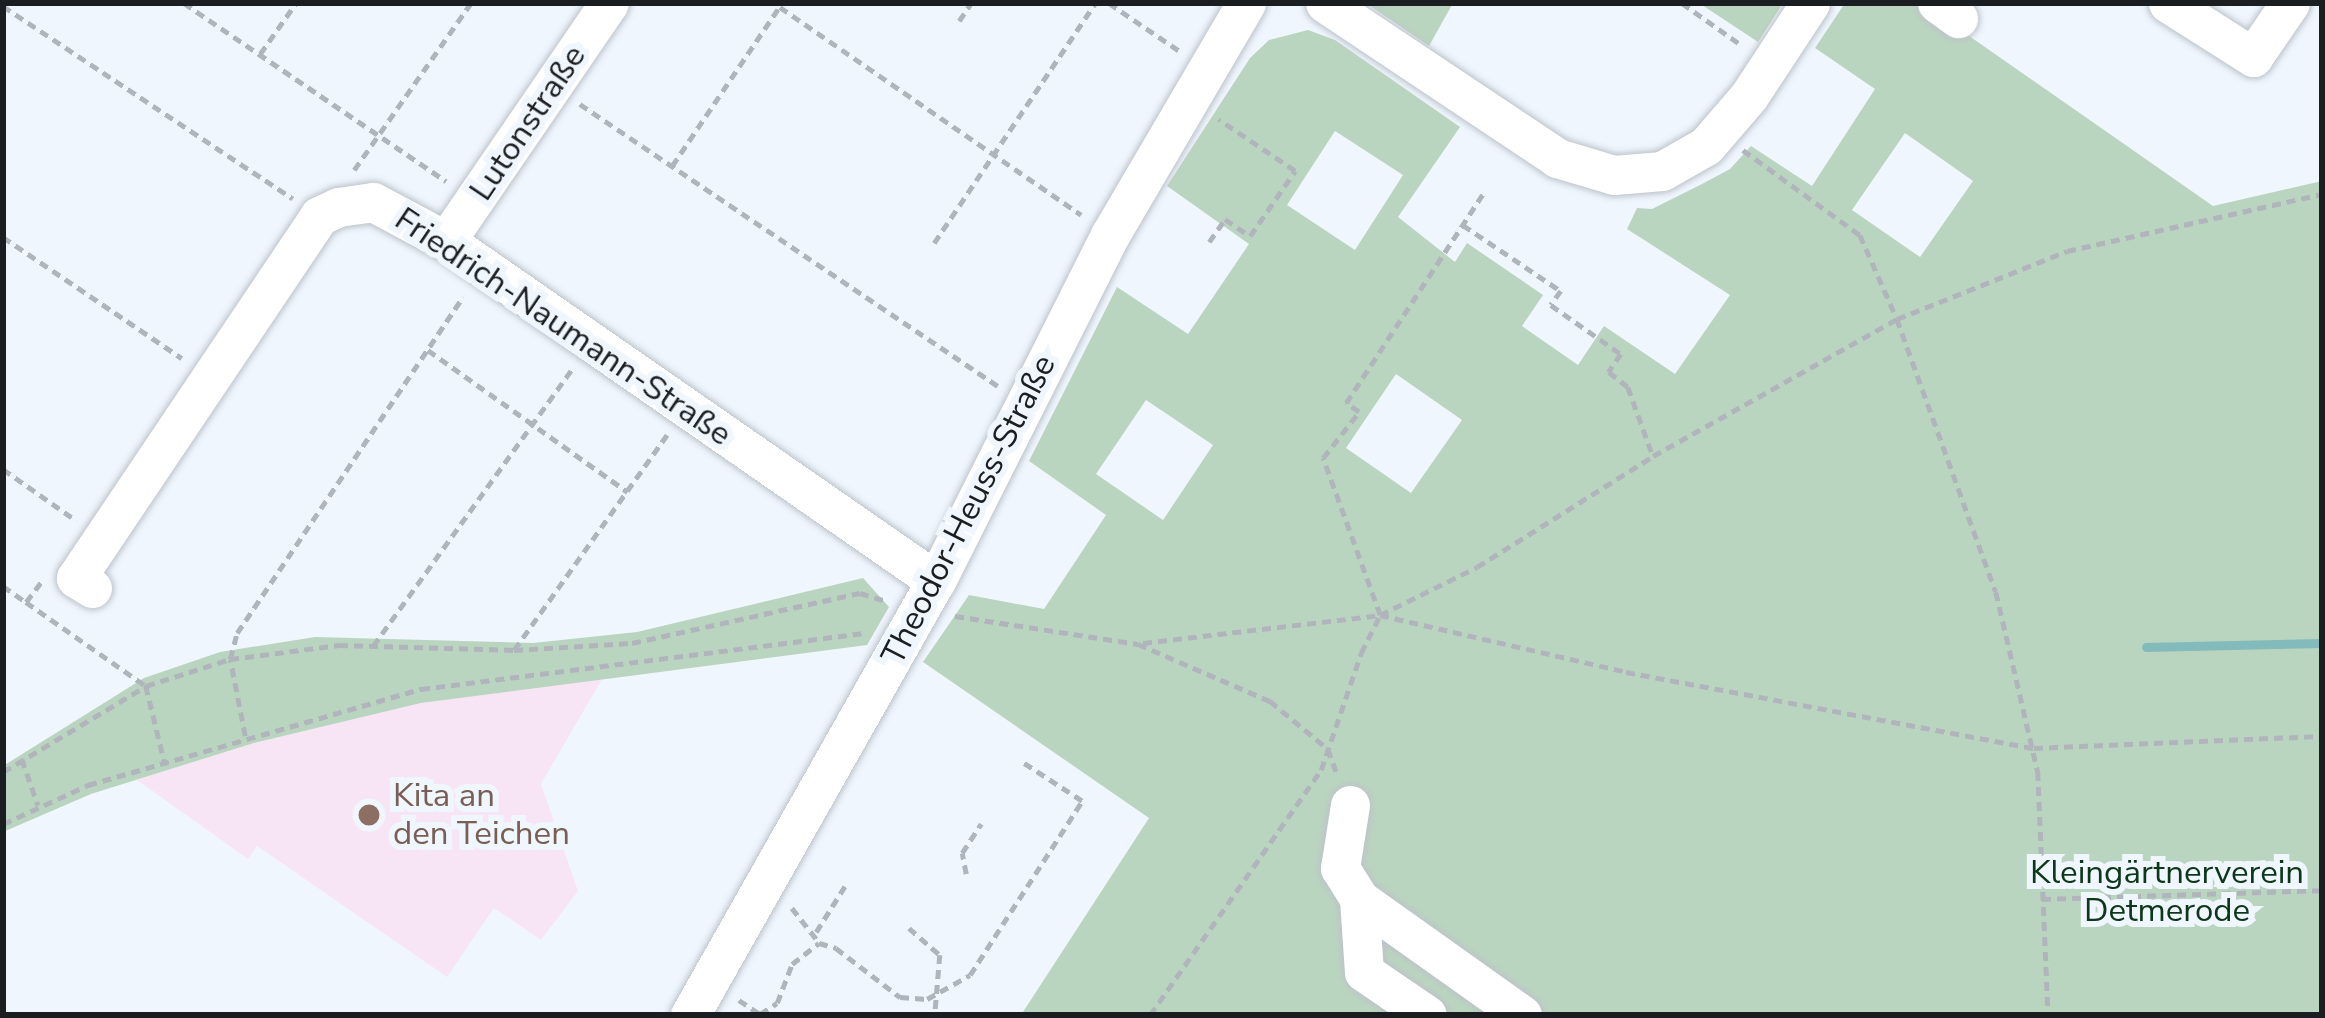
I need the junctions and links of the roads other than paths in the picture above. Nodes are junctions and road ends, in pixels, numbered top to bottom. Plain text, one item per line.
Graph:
1 (609, 3) edge
2 (1246, 3) edge
3 (1325, 3) edge
4 (1810, 3) edge
5 (2168, 3) edge
6 (2290, 3) edge
7 (446, 242) junction
8 (92, 589) dead end
9 (928, 595) junction
10 (1350, 806) road end
11 (1359, 898) junction
12 (700, 998) edge
13 (1427, 1015) edge
14 (1522, 1015) edge

1 - 7 street, Lutonstraße
2 - 9 street, Theodor-Heuss-Straße
3 - 4 street
5 - 6 street
7 - 8 street, Friedrich-Naumann-Straße
7 - 9 street, Friedrich-Naumann-Straße
9 - 12 street, Theodor-Heuss-Straße
10 - 11 street
11 - 13 street
11 - 14 street

